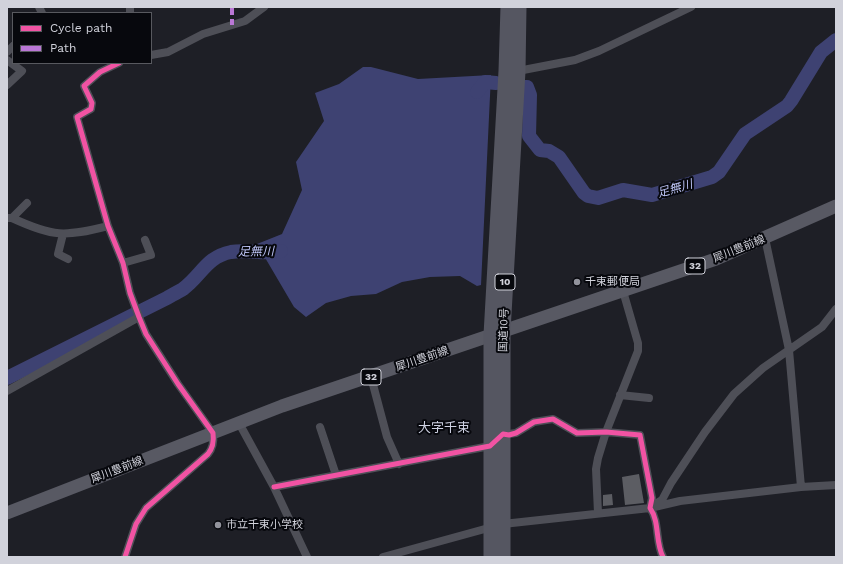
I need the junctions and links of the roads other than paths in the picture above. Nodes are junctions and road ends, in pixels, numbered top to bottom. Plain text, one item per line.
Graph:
1 (264, 7) edge
2 (508, 7) edge
3 (519, 7) edge
4 (691, 7) edge
5 (152, 54) edge
6 (12, 64) edge
7 (117, 64) edge
8 (518, 71) junction
9 (7, 85) edge
10 (27, 203) dead end
11 (836, 206) edge
12 (9, 217) edge
13 (108, 226) junction
14 (63, 234) junction
15 (765, 238) junction
16 (145, 240) dead end
17 (68, 259) dead end
18 (123, 263) junction
19 (623, 291) junction
20 (836, 309) edge
21 (139, 318) junction
22 (497, 333) junction
23 (789, 350) junction
24 (371, 376) junction
25 (7, 391) edge
26 (620, 395) junction
27 (650, 398) dead end
28 (239, 423) junction
29 (320, 427) dead end
30 (606, 432) junction
31 (213, 433) junction
32 (503, 434) junction
33 (490, 446) junction
34 (399, 464) junction
35 (336, 475) junction
36 (836, 485) edge
37 (274, 487) junction
38 (801, 487) junction
39 (650, 508) junction
40 (7, 513) edge
41 (598, 513) junction
42 (497, 526) junction
43 (125, 557) edge
44 (307, 557) edge
45 (383, 557) edge
46 (491, 557) edge
47 (503, 557) edge
48 (663, 557) edge

1 - 5 street
2 - 22 highway, 国道10号 / 10
3 - 8 highway, 国道10号 / 10
4 - 8 street
6 - 9 street
7 - 13 street
8 - 22 highway, 国道10号 / 10
10 - 12 street
11 - 15 main road, 犀川豊前線 / 32
12 - 14 street
13 - 14 street
13 - 18 street
14 - 17 street
15 - 19 main road, 犀川豊前線 / 32
15 - 23 street
16 - 18 street
18 - 21 street
19 - 22 main road, 犀川豊前線 / 32
19 - 26 street
20 - 23 street
21 - 25 street
21 - 31 street
22 - 24 main road, 犀川豊前線 / 32
22 - 32 highway, 国道10号 / 10
22 - 33 highway, 国道10号 / 10
23 - 38 street
23 - 39 street
24 - 28 main road, 犀川豊前線 / 32
24 - 34 street
26 - 27 street
26 - 30 street
28 - 31 main road, 犀川豊前線 / 32
28 - 37 street
29 - 35 street
30 - 32 street
30 - 39 street
30 - 41 street
31 - 40 main road, 犀川豊前線 / 32
31 - 43 street
32 - 33 street
32 - 42 highway, 国道10号 / 10
33 - 34 street
33 - 42 highway, 国道10号 / 10
34 - 35 street
35 - 37 street
36 - 38 street
37 - 44 street
38 - 39 street
39 - 41 street
39 - 48 street
41 - 42 street
42 - 45 street
42 - 46 highway, 国道10号 / 10
42 - 47 highway, 国道10号 / 10

